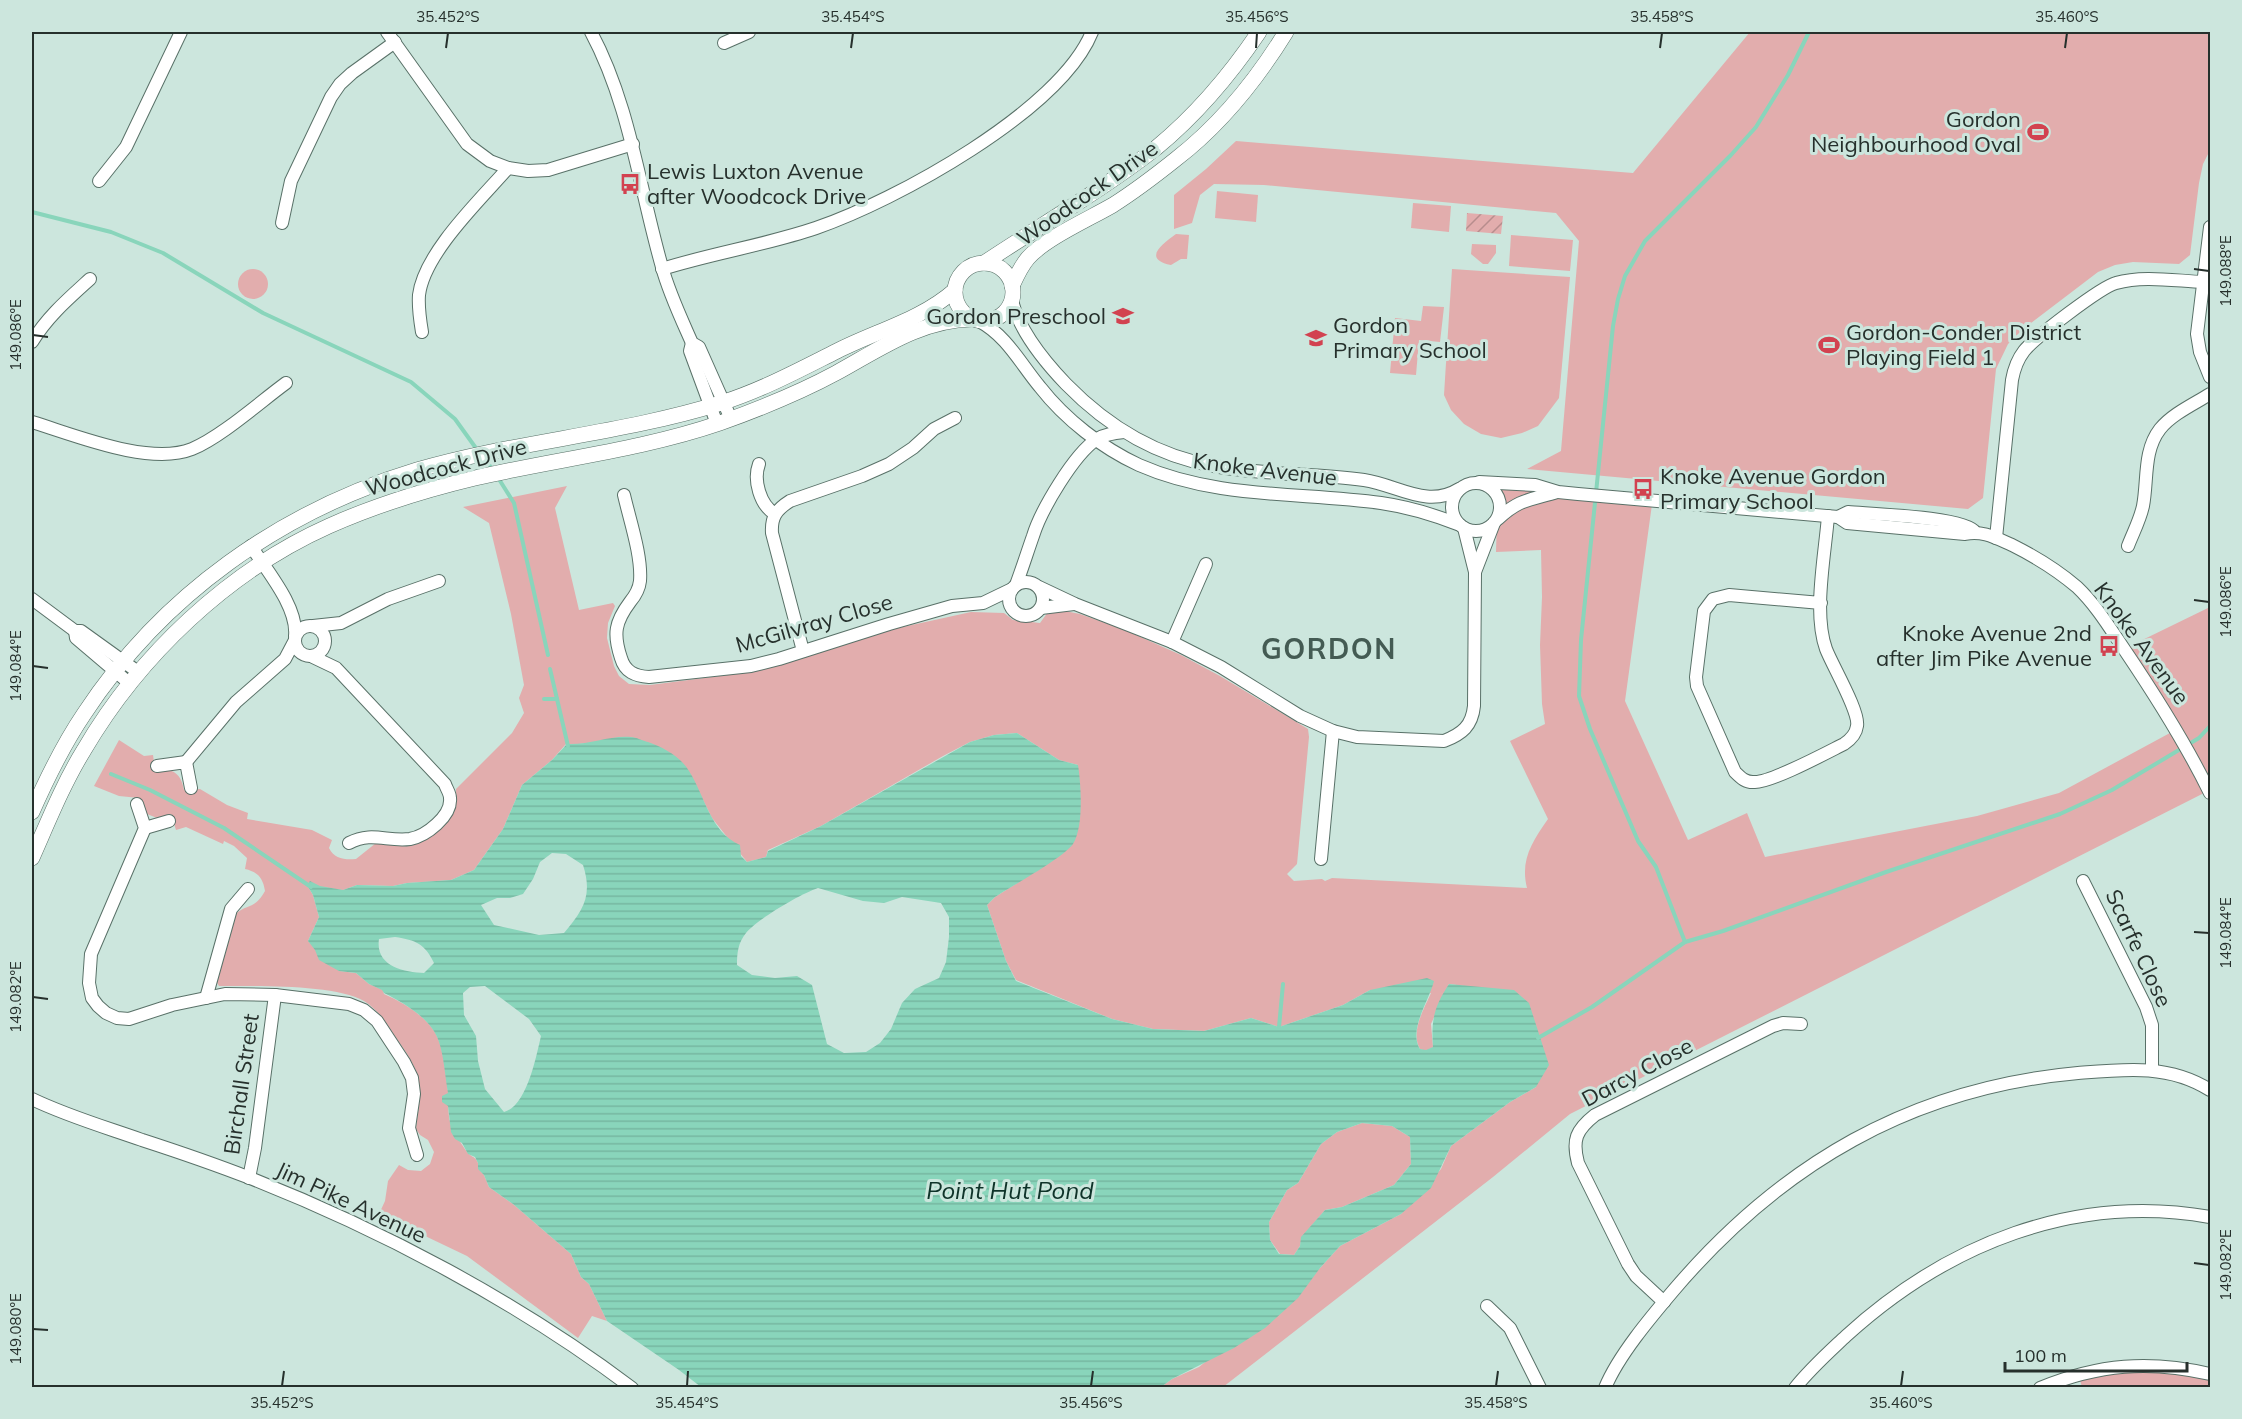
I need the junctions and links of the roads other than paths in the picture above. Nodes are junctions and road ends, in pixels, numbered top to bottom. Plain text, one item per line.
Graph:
1 (181, 32) edge
2 (387, 32) edge
3 (591, 32) edge
4 (749, 32) edge
5 (1092, 32) edge
6 (1259, 32) edge
7 (1286, 32) edge
8 (395, 42) junction
9 (724, 43) dead end
10 (633, 144) junction
11 (508, 168) junction
12 (99, 181) dead end
13 (282, 223) dead end
14 (2211, 227) edge
15 (984, 262) junction
16 (662, 269) junction
17 (90, 279) dead end
18 (2204, 282) junction
19 (955, 290) junction
20 (1012, 293) junction
21 (975, 320) junction
22 (422, 332) dead end
23 (32, 342) edge
24 (2211, 377) edge
25 (286, 383) dead end
26 (2211, 394) edge
27 (717, 404) junction
28 (1094, 411) junction
29 (955, 418) dead end
30 (724, 422) junction
31 (32, 423) edge
32 (1124, 432) junction
33 (1096, 440) junction
34 (759, 464) dead end
35 (1479, 482) junction
36 (1459, 489) junction
37 (1558, 492) junction
38 (624, 495) dead end
39 (775, 514) junction
40 (1833, 516) junction
41 (1495, 522) junction
42 (1462, 526) junction
43 (1996, 538) junction
44 (252, 546) junction
45 (2128, 546) dead end
46 (1029, 552) junction
47 (262, 563) junction
48 (1206, 564) dead end
49 (1475, 572) junction
50 (440, 581) dead end
51 (1037, 585) junction
52 (1014, 587) junction
53 (32, 599) edge
54 (983, 603) junction
55 (1821, 603) junction
56 (1075, 604) junction
57 (1041, 608) junction
58 (292, 610) junction
59 (1013, 611) junction
60 (341, 622) junction
61 (312, 626) junction
62 (295, 638) junction
63 (1172, 642) junction
64 (326, 643) junction
65 (803, 651) junction
66 (309, 656) junction
67 (285, 659) junction
68 (119, 666) junction
69 (336, 668) junction
70 (134, 677) junction
71 (1333, 731) junction
72 (186, 762) junction
73 (157, 766) dead end
74 (191, 788) dead end
75 (2211, 793) edge
76 (137, 804) dead end
77 (32, 812) edge
78 (169, 821) dead end
79 (145, 828) junction
80 (349, 843) dead end
81 (32, 858) edge
82 (1321, 859) dead end
83 (2083, 881) dead end
84 (248, 889) dead end
85 (274, 994) junction
86 (206, 998) junction
87 (1801, 1024) dead end
88 (2152, 1070) junction
89 (2211, 1090) edge
90 (32, 1099) edge
91 (417, 1155) dead end
92 (249, 1178) junction
93 (2211, 1217) edge
94 (1664, 1302) junction
95 (1487, 1306) dead end
96 (2211, 1374) edge
97 (632, 1388) edge
98 (1540, 1388) edge
99 (1605, 1388) edge
100 (1794, 1388) edge
101 (2040, 1388) edge

1 - 12 street
2 - 8 street
3 - 10 street
4 - 9 street
5 - 16 street
6 - 15 main road, Woodcock Drive
7 - 20 main road, Woodcock Drive
8 - 11 street
8 - 13 street
10 - 11 street
10 - 16 street
11 - 22 street
14 - 18 street
15 - 19 main road
15 - 20 main road
16 - 27 street
17 - 23 street
18 - 24 street
18 - 43 street
19 - 21 main road
19 - 27 main road, Woodcock Drive
20 - 21 main road
20 - 28 street, Knoke Avenue
21 - 30 main road, Woodcock Drive
21 - 33 street, Knoke Avenue
25 - 31 street
26 - 45 street
27 - 30 street
27 - 44 main road, Woodcock Drive
28 - 32 street, Knoke Avenue
28 - 33 street
29 - 39 street
30 - 47 main road, Woodcock Drive
32 - 33 street
32 - 36 street, Knoke Avenue
33 - 42 street, Knoke Avenue
33 - 46 street
34 - 39 street
35 - 36 street
35 - 37 street, Knoke Avenue
35 - 41 street
36 - 42 street
37 - 40 street, Knoke Avenue
37 - 41 street, Knoke Avenue
38 - 65 street, McGilvray Close
39 - 65 street
40 - 43 street, Knoke Avenue
40 - 55 street
41 - 42 street
41 - 49 street
42 - 49 street
43 - 75 street, Knoke Avenue
44 - 47 street
44 - 68 main road, Woodcock Drive
46 - 51 street
46 - 52 street
47 - 58 street
47 - 70 main road, Woodcock Drive
48 - 63 street
49 - 71 street
50 - 60 street
51 - 52 street
51 - 56 street
51 - 57 street
52 - 54 street, McGilvray Close
52 - 59 street
53 - 68 street
54 - 59 street, McGilvray Close
54 - 65 street, McGilvray Close
55 - 55 street
56 - 57 street
56 - 63 street
57 - 59 street
58 - 61 street
58 - 62 street
60 - 61 street
60 - 64 street
61 - 62 street
61 - 64 street
62 - 66 street
62 - 67 street
63 - 71 street
64 - 66 street
64 - 69 street
66 - 67 street
66 - 69 street
67 - 72 street
68 - 70 street
68 - 77 main road, Woodcock Drive
69 - 80 street
70 - 81 main road, Woodcock Drive
71 - 82 street
72 - 73 street
72 - 74 street
76 - 79 street
78 - 79 street
79 - 86 street
83 - 88 street, Scarfe Close
84 - 86 street
85 - 86 street
85 - 91 street
85 - 92 street, Birchall Street
87 - 94 street, Darcy Close
88 - 89 street
88 - 94 street
90 - 92 street, Jim Pike Avenue
92 - 97 street, Jim Pike Avenue
93 - 100 street
94 - 99 street
95 - 98 street
96 - 101 street

